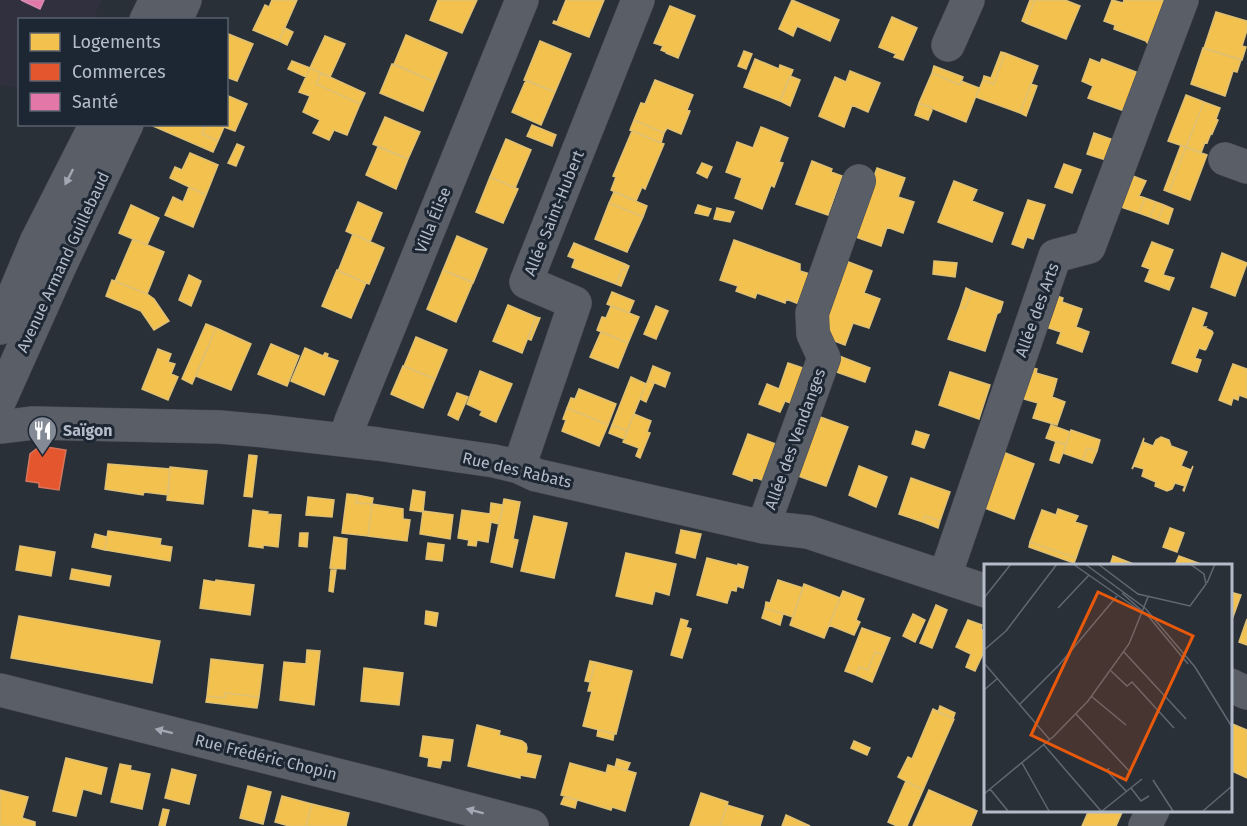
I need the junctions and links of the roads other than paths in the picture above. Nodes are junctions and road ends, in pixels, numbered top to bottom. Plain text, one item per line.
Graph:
1 (156, 0) edge
2 (185, 0) edge
3 (522, 0) edge
4 (638, 0) edge
5 (968, 0) edge
6 (1182, 0) edge
7 (147, 18) edge
8 (177, 18) edge
9 (948, 45) dead end
10 (95, 126) edge
11 (126, 126) edge
12 (859, 181) dead end
13 (0, 328) edge
14 (0, 400) edge
15 (0, 427) edge
16 (345, 440) junction
17 (519, 467) junction
18 (763, 527) junction
19 (945, 576) junction
20 (984, 590) edge
21 (1232, 686) edge
22 (0, 690) edge
23 (1247, 693) edge
24 (1152, 811) edge
25 (532, 826) edge
26 (1145, 826) edge

1 - 7 street
2 - 8 street
3 - 16 street, Villa Élise
4 - 17 street, Allée Saint-Hubert
5 - 9 street
6 - 19 street, Allée des Arts
10 -> 13 street, Avenue Armand Guillebaud
11 - 14 street, Avenue Armand Guillebaud
12 - 18 street, Allée des Vendanges
15 - 16 street, Rue des Rabats
16 - 17 street, Rue des Rabats
17 - 18 street, Rue des Rabats
18 - 19 street, Rue des Rabats
19 - 20 street, Rue des Rabats
21 - 23 street
25 -> 22 street, Rue Frédéric Chopin
24 - 26 street

